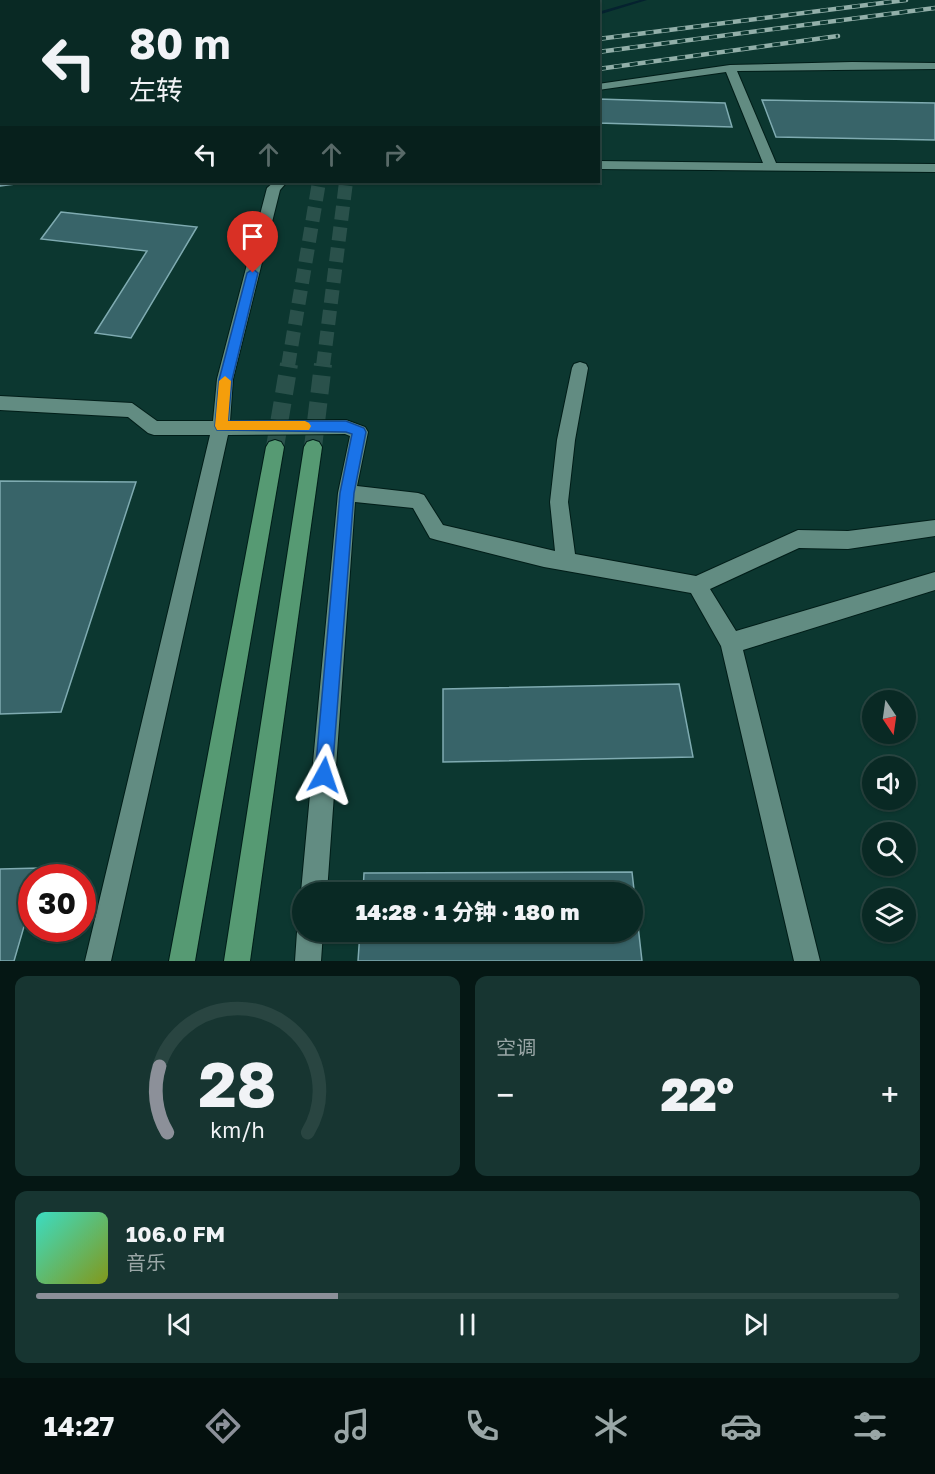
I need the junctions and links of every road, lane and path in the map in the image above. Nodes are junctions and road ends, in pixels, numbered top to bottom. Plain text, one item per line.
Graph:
1 (935, 66) edge
2 (730, 68) junction
3 (600, 87) edge
4 (600, 165) edge
5 (771, 166) junction
6 (935, 168) edge
7 (280, 183) edge
8 (580, 368) dead end
9 (0, 403) edge
10 (221, 426) junction
11 (276, 447) tunnel mouth
12 (313, 447) tunnel mouth
13 (347, 493) junction
14 (935, 528) edge
15 (566, 562) junction
16 (935, 581) edge
17 (697, 585) junction
18 (731, 643) junction
19 (315, 882) edge
20 (309, 942) edge
21 (99, 961) edge
22 (182, 961) edge
23 (237, 961) edge
24 (308, 961) edge
25 (807, 961) edge

1 - 2 street
2 - 3 street
2 - 5 street
4 - 5 street
5 - 6 street
7 - 10 street
8 - 15 street
9 - 10 street
10 - 13 street
10 - 21 street
11 - 22 main road
12 - 23 main road
13 - 15 street
13 - 19 street
14 - 17 street
15 - 17 street
16 - 18 street
17 - 18 street
18 - 25 street
20 - 24 street

